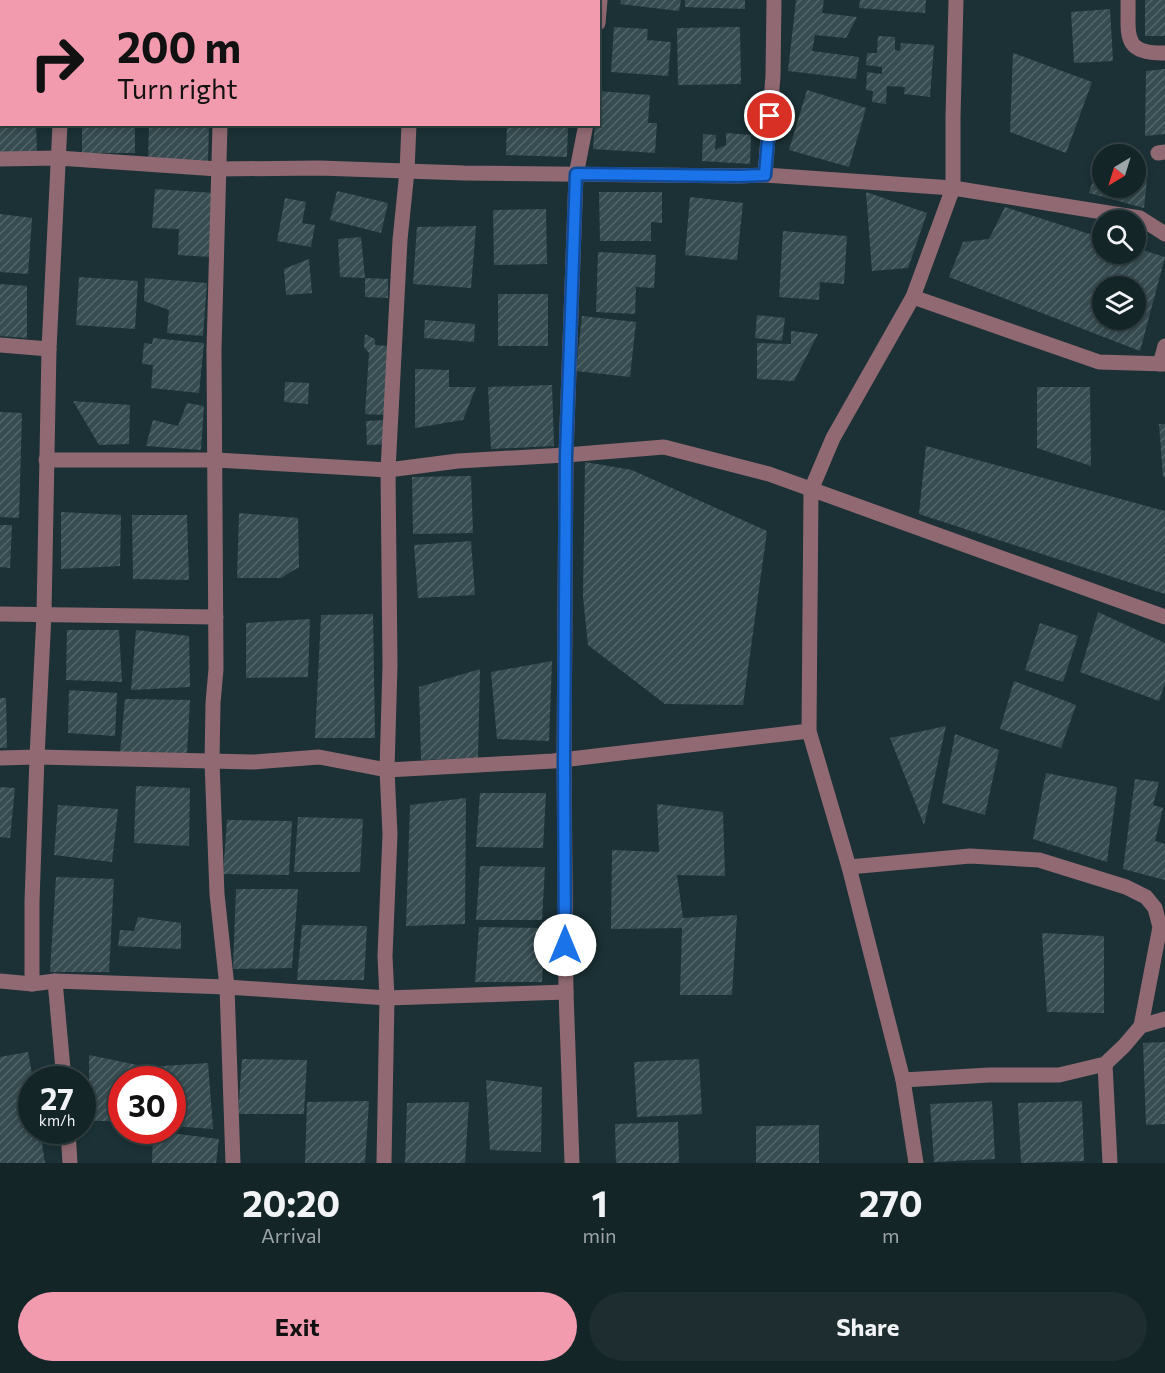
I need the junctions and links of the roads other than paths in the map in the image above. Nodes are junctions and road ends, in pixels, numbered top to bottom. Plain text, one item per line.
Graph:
1 (774, 0) edge
2 (956, 0) edge
3 (1128, 0) edge
4 (1165, 53) edge
5 (60, 126) edge
6 (220, 126) edge
7 (409, 126) edge
8 (586, 126) edge
9 (58, 158) junction
10 (0, 159) edge
11 (219, 169) junction
12 (407, 171) junction
13 (576, 174) junction
14 (765, 175) junction
15 (953, 188) junction
16 (1165, 234) edge
17 (913, 297) junction
18 (0, 345) edge
19 (1165, 346) edge
20 (50, 349) junction
21 (1163, 364) edge
22 (566, 455) junction
23 (46, 460) junction
24 (216, 460) junction
25 (388, 470) junction
26 (811, 490) junction
27 (0, 614) edge
28 (44, 614) junction
29 (216, 616) junction
30 (1165, 617) edge
31 (809, 731) junction
32 (37, 757) junction
33 (0, 758) edge
34 (564, 760) junction
35 (212, 762) junction
36 (387, 770) junction
37 (849, 867) junction
38 (0, 981) edge
39 (56, 981) junction
40 (32, 984) junction
41 (227, 987) junction
42 (566, 992) junction
43 (387, 998) junction
44 (1165, 1019) edge
45 (1141, 1026) junction
46 (1105, 1064) junction
47 (63, 1066) edge
48 (903, 1080) junction
49 (69, 1144) edge
50 (570, 1162) edge
51 (70, 1163) edge
52 (234, 1163) edge
53 (384, 1163) edge
54 (916, 1163) edge
55 (1110, 1163) edge

1 - 14 street
2 - 15 street
3 - 4 street
5 - 9 street
6 - 11 street
7 - 12 street
8 - 13 street
9 - 10 street
9 - 11 street
9 - 20 street
11 - 12 street
11 - 24 street
12 - 13 street
12 - 25 street
13 - 14 street
13 - 22 street
14 - 15 street
15 - 16 street
15 - 17 street
17 - 21 street
17 - 26 street
18 - 20 street
19 - 21 street
20 - 23 street
22 - 25 street
22 - 26 street
22 - 34 street
23 - 24 street
23 - 28 street
24 - 25 street
24 - 29 street
25 - 36 street
26 - 30 street
26 - 31 street
27 - 28 street
28 - 29 street
28 - 32 street
29 - 35 street
31 - 34 street
31 - 37 street
32 - 33 street
32 - 35 street
32 - 40 street
34 - 36 street
34 - 42 street
35 - 36 street
35 - 41 street
36 - 43 street
37 - 45 street
37 - 48 street
38 - 40 street
39 - 40 street
39 - 41 street
39 - 47 street
41 - 43 street
41 - 52 street
42 - 43 street
42 - 50 street
43 - 53 street
44 - 45 street
45 - 46 street
46 - 48 street
46 - 55 street
48 - 54 street
49 - 51 street

